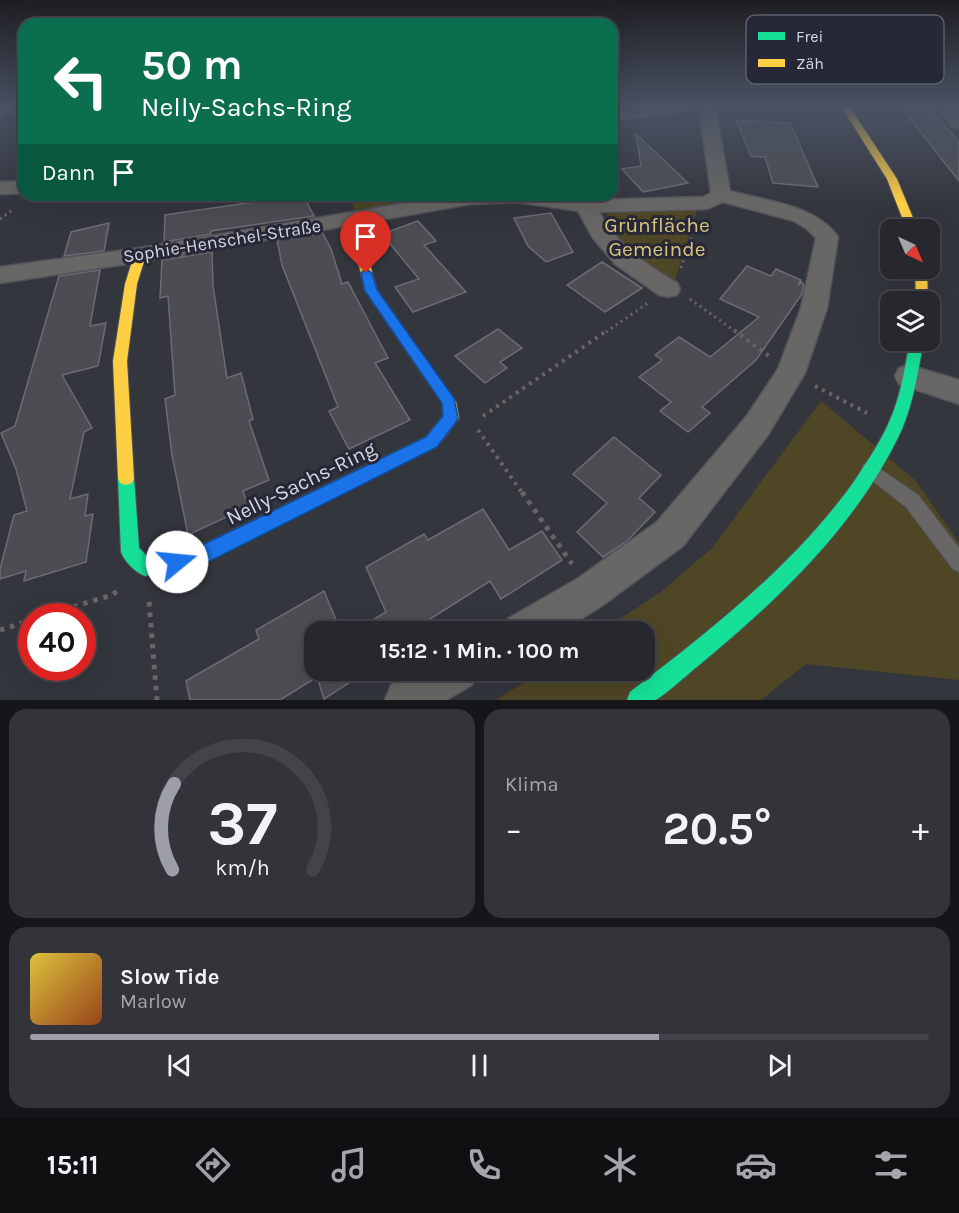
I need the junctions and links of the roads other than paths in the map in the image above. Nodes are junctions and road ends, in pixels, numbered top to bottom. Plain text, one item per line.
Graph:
1 (709, 139) edge
2 (866, 139) edge
3 (18, 187) edge
4 (0, 188) edge
5 (712, 199) junction
6 (454, 201) edge
7 (551, 201) edge
8 (585, 206) junction
9 (353, 219) junction
10 (909, 219) edge
11 (140, 255) junction
12 (0, 275) edge
13 (671, 289) road end
14 (915, 351) edge
15 (909, 376) junction
16 (959, 392) edge
17 (870, 469) junction
18 (959, 563) edge
19 (541, 621) edge
20 (438, 681) edge
21 (406, 700) edge
22 (638, 700) edge

1 - 5 street
2 - 10 street
3 - 4 street
5 - 8 street, Sophie-Henschel-Straße
5 - 19 street, Sophie-Henschel-Straße
6 - 9 street, Sophie-Henschel-Straße
7 - 8 street, Sophie-Henschel-Straße
8 - 13 street
9 - 11 street, Sophie-Henschel-Straße
9 - 11 street, Nelly-Sachs-Ring
11 - 12 street, Sophie-Henschel-Straße
14 - 15 street
15 - 16 street
15 - 17 street
17 - 18 lane
17 - 22 street
20 - 21 street

